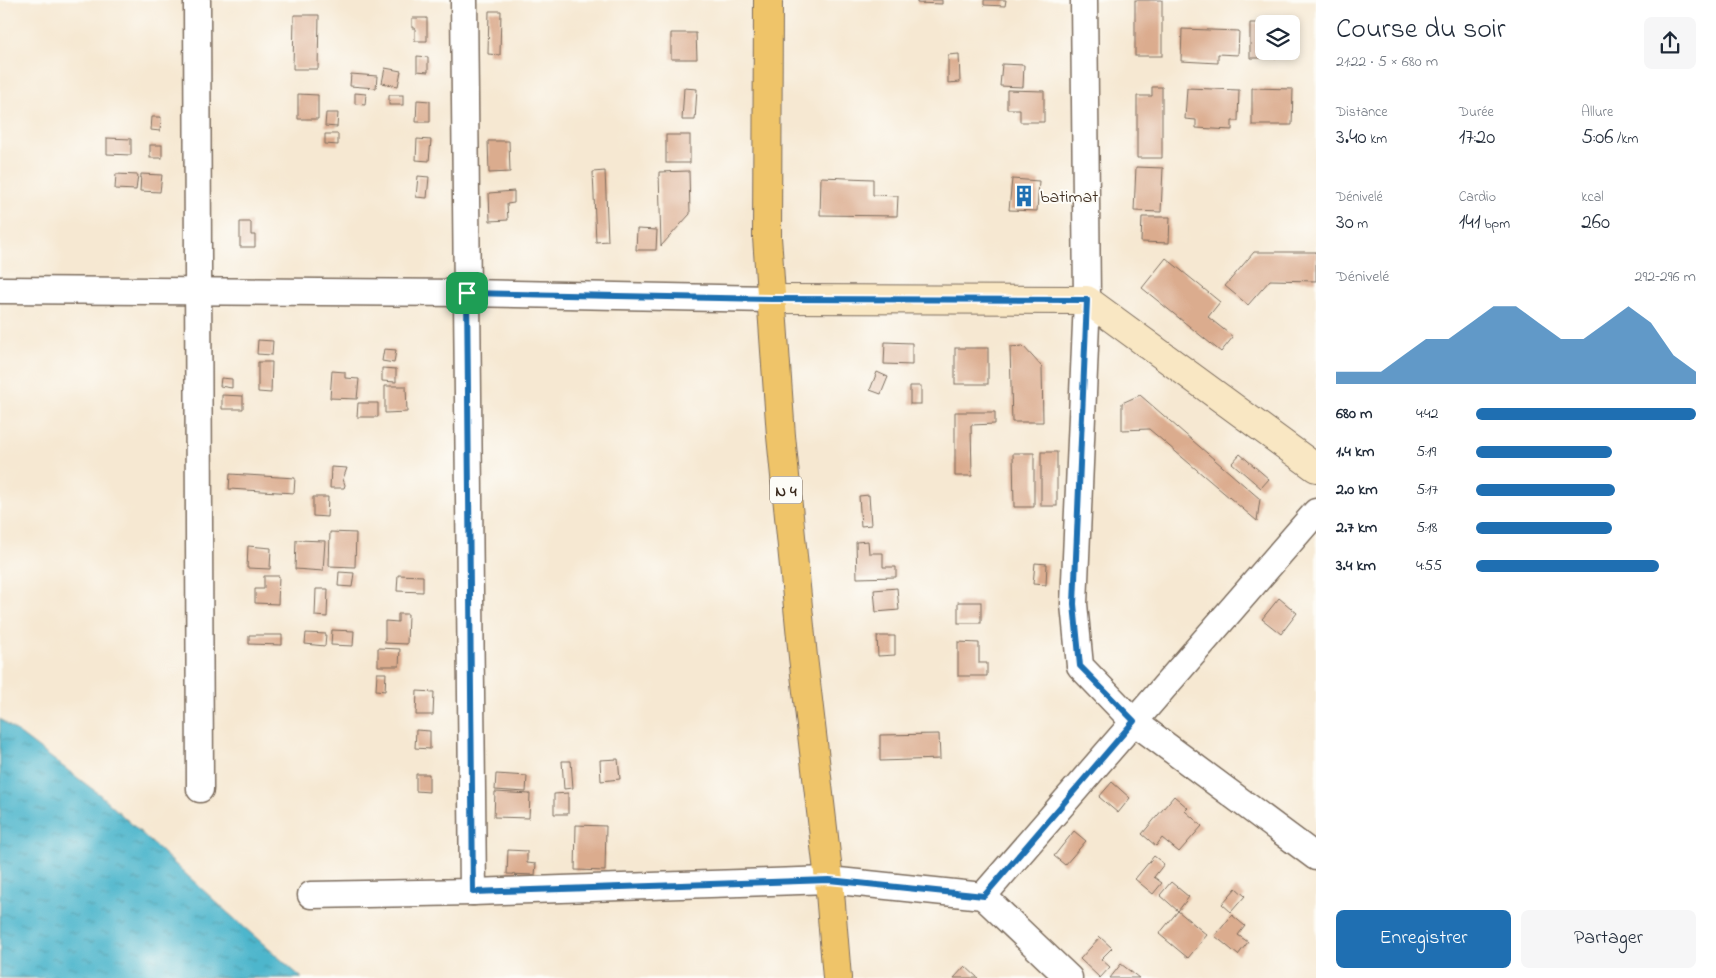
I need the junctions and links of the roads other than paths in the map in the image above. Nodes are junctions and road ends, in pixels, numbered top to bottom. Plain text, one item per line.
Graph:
1 (197, 0) edge
2 (464, 0) edge
3 (768, 0) edge
4 (1084, 0) edge
5 (0, 290) edge
6 (198, 290) junction
7 (467, 293) junction
8 (772, 299) junction
9 (1087, 300) junction
10 (1316, 468) edge
11 (1316, 512) edge
12 (1134, 721) junction
13 (200, 789) dead end
14 (1316, 857) edge
15 (829, 880) junction
16 (473, 892) junction
17 (311, 895) dead end
18 (984, 896) junction
19 (837, 978) edge
20 (1069, 978) edge

1 - 6 street
2 - 7 street
3 - 8 highway, N 4
4 - 9 street
5 - 6 street
6 - 7 street
6 - 13 street
7 - 8 street
7 - 16 street
8 - 9 main road
8 - 15 highway, N 4
9 - 10 main road
9 - 12 street
11 - 12 street
12 - 14 street
12 - 18 street
15 - 16 street
15 - 18 street
15 - 19 highway, N 4
16 - 17 street
18 - 20 street

